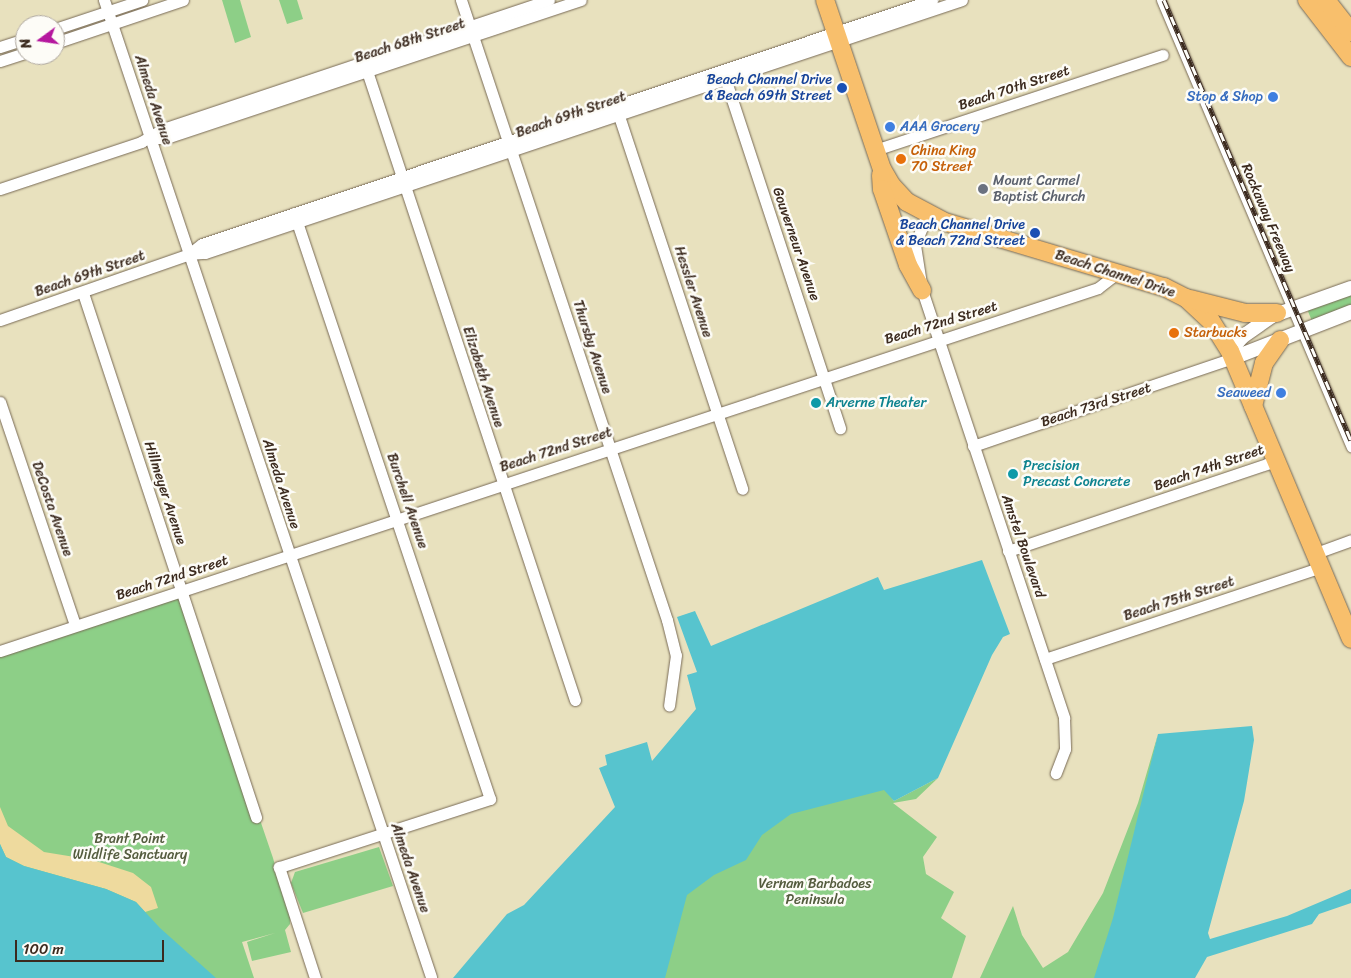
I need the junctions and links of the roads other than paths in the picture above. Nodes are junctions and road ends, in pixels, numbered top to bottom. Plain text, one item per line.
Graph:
1 (104, 0) edge
2 (142, 0) edge
3 (183, 0) edge
4 (461, 0) edge
5 (549, 0) edge
6 (581, 0) edge
7 (825, 0) edge
8 (932, 0) edge
9 (962, 0) edge
10 (1161, 0) edge
11 (1307, 0) edge
12 (1326, 0) edge
13 (108, 11) junction
14 (112, 24) junction
15 (65, 26) edge
16 (472, 31) junction
17 (1351, 32) edge
18 (837, 37) junction
19 (65, 40) edge
20 (15, 42) edge
21 (0, 47) edge
22 (1163, 55) dead end
23 (15, 56) edge
24 (1351, 57) edge
25 (0, 61) edge
26 (365, 67) junction
27 (724, 75) junction
28 (617, 110) junction
29 (151, 138) junction
30 (510, 145) junction
31 (878, 157) junction
32 (403, 182) junction
33 (0, 189) edge
34 (927, 215) junction
35 (296, 218) junction
36 (189, 254) junction
37 (1117, 273) junction
38 (1351, 288) edge
39 (922, 290) junction
40 (83, 293) junction
41 (1186, 298) junction
42 (1284, 310) junction
43 (1351, 312) edge
44 (0, 320) edge
45 (1301, 331) junction
46 (938, 340) junction
47 (1280, 340) junction
48 (1227, 358) junction
49 (824, 376) junction
50 (0, 402) edge
51 (1253, 406) junction
52 (717, 412) junction
53 (840, 428) dead end
54 (973, 446) junction
55 (610, 447) junction
56 (1351, 447) edge
57 (1276, 461) junction
58 (503, 483) junction
59 (742, 489) dead end
60 (397, 519) junction
61 (1351, 540) edge
62 (1008, 551) junction
63 (289, 555) junction
64 (1319, 560) junction
65 (182, 591) junction
66 (75, 626) junction
67 (1350, 632) edge
68 (0, 651) edge
69 (1045, 658) junction
70 (575, 700) dead end
71 (669, 706) dead end
72 (1056, 773) dead end
73 (256, 817) dead end
74 (383, 834) junction
75 (431, 977) edge
76 (315, 978) edge

1 - 13 street, Almeda Avenue
2 - 13 street
3 - 14 street
4 - 16 street, Thursby Avenue
5 - 16 street, Beach 68th Street
6 - 16 street, Beach 68th Street
7 - 18 main road, Beach Channel Drive
8 - 18 street, Beach 69th Street
9 - 18 street, Beach 69th Street
10 - 42 street, Rockaway Freeway
11 - 24 main road
12 - 17 main road
13 - 14 street, Almeda Avenue
13 - 15 street
14 - 19 street
14 - 29 street, Almeda Avenue
16 - 26 street, Beach 68th Street
16 - 30 street, Thursby Avenue
18 - 27 street, Beach 69th Street
18 - 31 main road, Beach Channel Drive
20 - 21 street
22 - 31 street, Beach 70th Street
23 - 25 street
26 - 29 street, Beach 68th Street
26 - 32 street, Elizabeth Avenue
27 - 28 street, Beach 69th Street
27 - 49 street, Gouverneur Avenue
28 - 30 street, Beach 69th Street
28 - 52 street, Hessler Avenue
29 - 33 street, Beach 68th Street
29 - 36 street, Almeda Avenue
30 - 32 street, Beach 69th Street
30 - 55 street, Thursby Avenue
31 - 34 main road, Beach Channel Drive
31 - 39 main road
32 - 35 street, Beach 69th Street
32 - 58 street, Elizabeth Avenue
34 - 37 main road, Beach Channel Drive
34 - 39 street, Amstel Boulevard
35 - 36 street, Beach 69th Street
35 - 60 street, Burchell Avenue
36 - 40 street, Beach 69th Street
36 - 63 street, Almeda Avenue
37 - 41 main road, Beach Channel Drive
37 - 46 street, Beach 72nd Street
38 - 42 street, Beach 73rd Street
39 - 46 street, Amstel Boulevard
40 - 44 street, Beach 69th Street
40 - 65 street, Hillmeyer Avenue
41 - 42 main road
41 - 48 main road, Beach Channel Drive
42 - 45 street, Rockaway Freeway
42 - 48 street, Beach 73rd Street
43 - 45 street, Beach 73rd Street
45 - 47 street, Beach 73rd Street
45 - 56 street, Rockaway Freeway
46 - 49 street, Beach 72nd Street
46 - 54 street, Amstel Boulevard
47 - 48 street, Beach 73rd Street
47 - 51 main road
48 - 51 main road, Beach Channel Drive
48 - 54 street, Beach 73rd Street
49 - 52 street, Beach 72nd Street
49 - 53 street, Gouverneur Avenue
50 - 66 street, DeCosta Avenue
51 - 57 main road, Beach Channel Drive
52 - 55 street, Beach 72nd Street
52 - 59 street, Hessler Avenue
54 - 62 street, Amstel Boulevard
55 - 58 street, Beach 72nd Street
55 - 71 street, Thursby Avenue
57 - 62 street, Beach 74th Street
57 - 64 main road, Beach Channel Drive
58 - 60 street, Beach 72nd Street
58 - 70 street, Elizabeth Avenue
60 - 63 street, Beach 72nd Street
60 - 74 street, Burchell Avenue
61 - 64 street, Beach 75th Street
62 - 69 street, Amstel Boulevard
63 - 65 street, Beach 72nd Street
63 - 74 street, Almeda Avenue
64 - 67 main road, Beach Channel Drive
64 - 69 street, Beach 75th Street
65 - 66 street, Beach 72nd Street
65 - 73 street, Hillmeyer Avenue
66 - 68 street, Beach 72nd Street
69 - 72 street, Amstel Boulevard
74 - 75 street, Almeda Avenue
74 - 76 street

